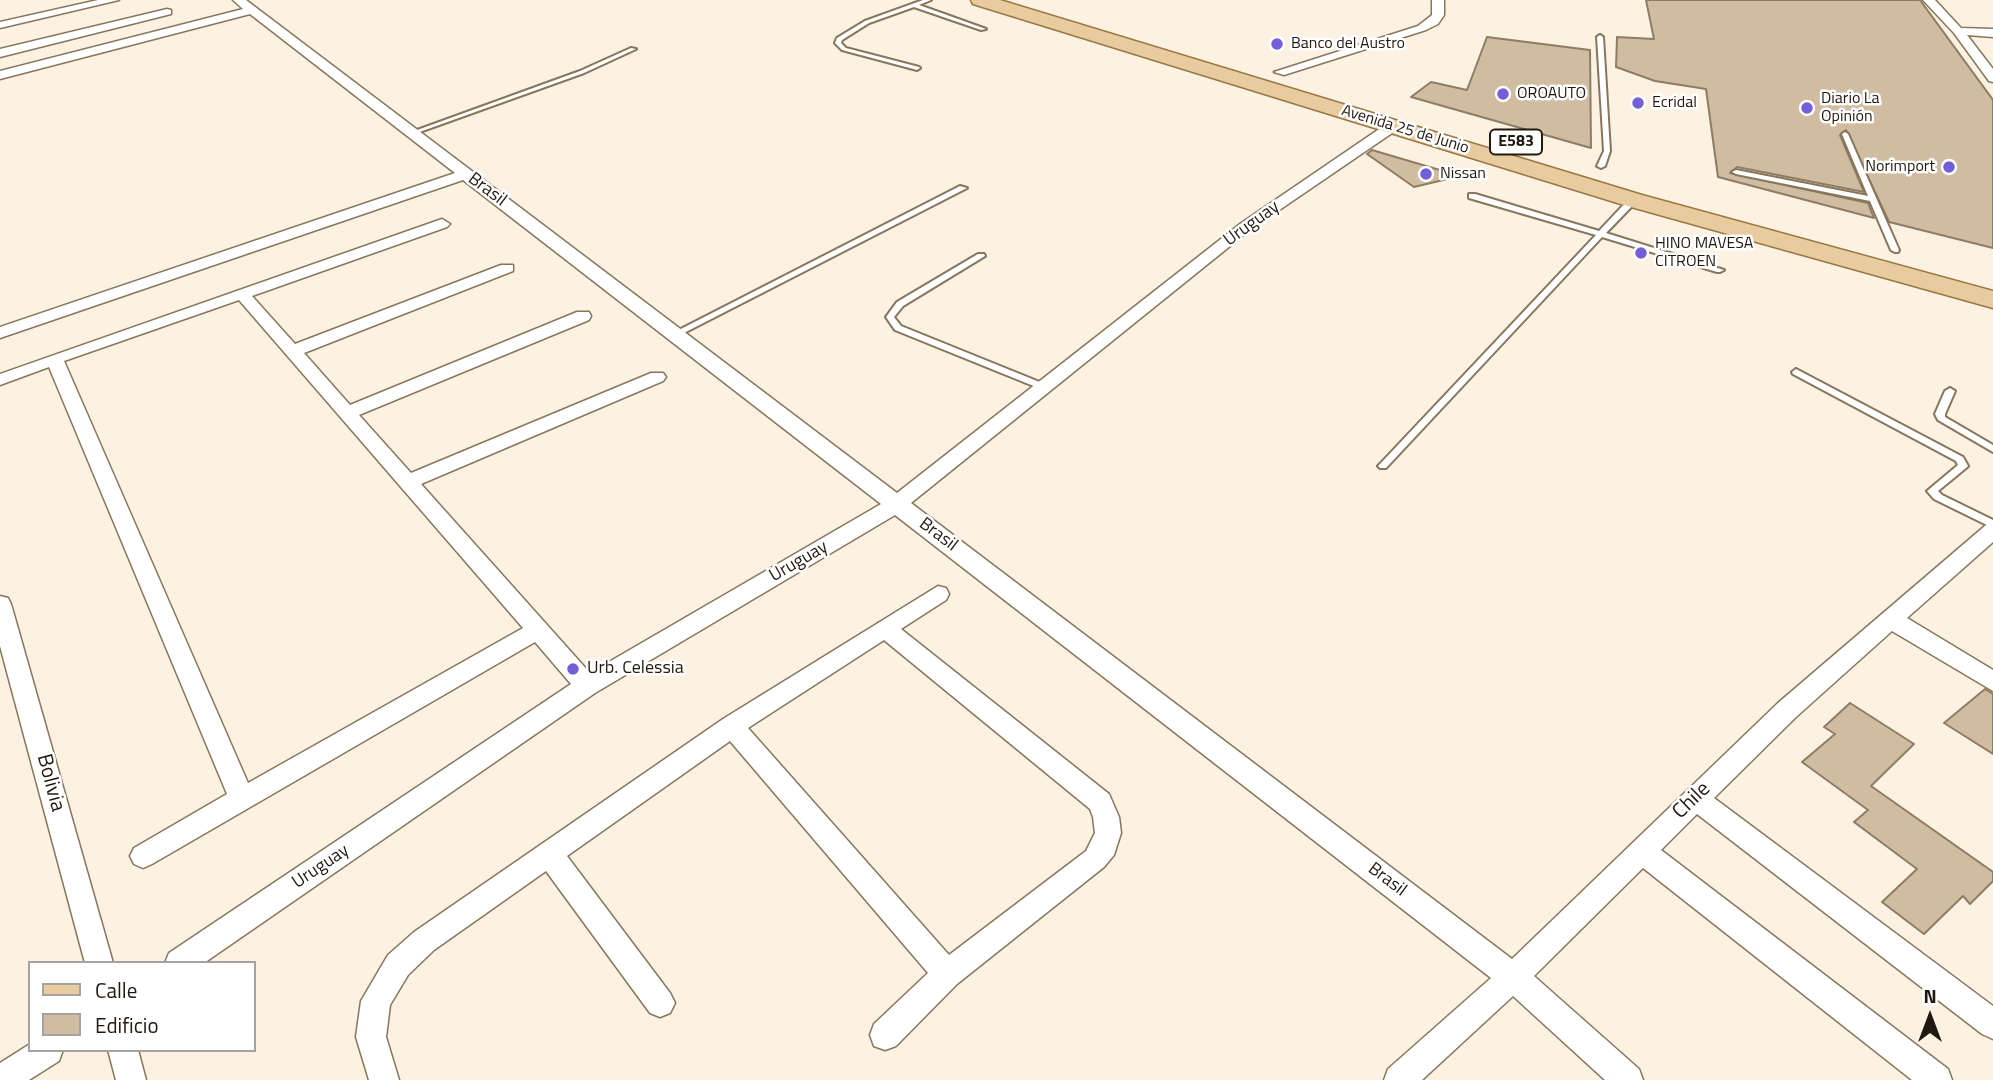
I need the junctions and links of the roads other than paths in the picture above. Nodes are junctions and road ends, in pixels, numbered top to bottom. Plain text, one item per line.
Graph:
1 (113, 0) edge
2 (928, 0) edge
3 (980, 0) edge
4 (1042, 0) edge
5 (1438, 0) edge
6 (1929, 0) edge
7 (245, 5) edge
8 (916, 6) junction
9 (167, 12) dead end
10 (49, 15) junction
11 (0, 25) edge
12 (983, 29) dead end
13 (1958, 31) junction
14 (1993, 33) edge
15 (76, 34) junction
16 (1601, 37) dead end
17 (633, 49) dead end
18 (0, 53) edge
19 (917, 68) dead end
20 (1280, 72) junction
21 (0, 75) edge
22 (1993, 78) edge
23 (1393, 126) junction
24 (412, 133) junction
25 (1845, 134) dead end
26 (1601, 166) junction
27 (1736, 173) dead end
28 (467, 174) junction
29 (1628, 174) dead end
30 (963, 188) dead end
31 (1472, 197) dead end
32 (1873, 199) junction
33 (1633, 200) junction
34 (1801, 223) dead end
35 (442, 224) dead end
36 (1601, 233) junction
37 (1895, 250) junction
38 (981, 256) dead end
39 (1956, 266) dead end
40 (507, 268) dead end
41 (1720, 271) dead end
42 (241, 293) junction
43 (1993, 300) edge
44 (583, 316) dead end
45 (0, 333) edge
46 (675, 334) junction
47 (292, 351) junction
48 (54, 359) junction
49 (1796, 372) dead end
50 (657, 377) dead end
51 (0, 380) edge
52 (1044, 387) junction
53 (1951, 391) dead end
54 (347, 414) junction
55 (1993, 449) edge
56 (1383, 466) dead end
57 (408, 482) junction
58 (897, 504) junction
59 (1993, 524) edge
60 (1993, 530) edge
61 (938, 594) dead end
62 (0, 604) edge
63 (1891, 619) junction
64 (886, 629) junction
65 (538, 630) junction
66 (1993, 682) edge
67 (587, 686) junction
68 (732, 726) junction
69 (1695, 798) junction
70 (242, 799) junction
71 (1641, 851) junction
72 (549, 854) junction
73 (143, 856) dead end
74 (98, 961) edge
75 (182, 961) edge
76 (947, 974) junction
77 (1513, 977) junction
78 (660, 1003) dead end
79 (1993, 1024) edge
80 (885, 1035) dead end
81 (45, 1052) edge
82 (124, 1052) edge
83 (2, 1080) edge
84 (131, 1080) edge
85 (384, 1080) edge
86 (1399, 1080) edge
87 (1628, 1080) edge
88 (1937, 1080) edge

1 - 10 street
2 - 8 lane
3 - 23 main road, Avenida 25 de Junio / E583
4 - 20 main road, Avenida 25 de Junio / E583
5 - 20 street
6 - 13 street
7 - 21 street
7 - 24 street, Brasil
8 - 12 lane
8 - 19 lane
9 - 15 street
10 - 11 street
10 - 15 street
13 - 14 street
13 - 22 street
15 - 18 street
16 - 26 lane
17 - 24 lane
20 - 26 main road, Avenida 25 de Junio / E583
23 - 33 main road, Avenida 25 de Junio / E583
23 - 52 street, Uruguay
24 - 28 street, Brasil
25 - 32 lane
26 - 29 main road, Avenida 25 de Junio / E583
27 - 32 lane
28 - 45 street
28 - 46 street, Brasil
30 - 46 lane
31 - 36 lane
32 - 37 lane
33 - 36 lane
33 - 43 main road, Avenida 25 de Junio / E583
34 - 37 main road
35 - 42 street
36 - 41 lane
36 - 56 lane
37 - 39 main road
38 - 52 lane
40 - 47 street
42 - 47 street
42 - 48 street
44 - 54 street
46 - 58 street, Brasil
47 - 54 street
48 - 51 street
48 - 70 street
49 - 59 lane
50 - 57 street
52 - 58 street, Uruguay
53 - 55 lane
54 - 57 street
57 - 65 street
58 - 67 street, Uruguay
58 - 77 street, Brasil
60 - 63 street, Chile
61 - 64 street
62 - 74 street, Bolivia
63 - 66 street
63 - 69 street, Chile
64 - 68 street
64 - 76 street
65 - 67 street
65 - 70 street
67 - 75 street, Uruguay
68 - 72 street
68 - 76 street
69 - 71 street, Chile
69 - 79 street
70 - 73 street
71 - 77 street, Chile
71 - 88 street
72 - 78 street
72 - 85 street
76 - 80 street
77 - 86 street, Chile
77 - 87 street, Brasil
81 - 83 street
82 - 84 street

